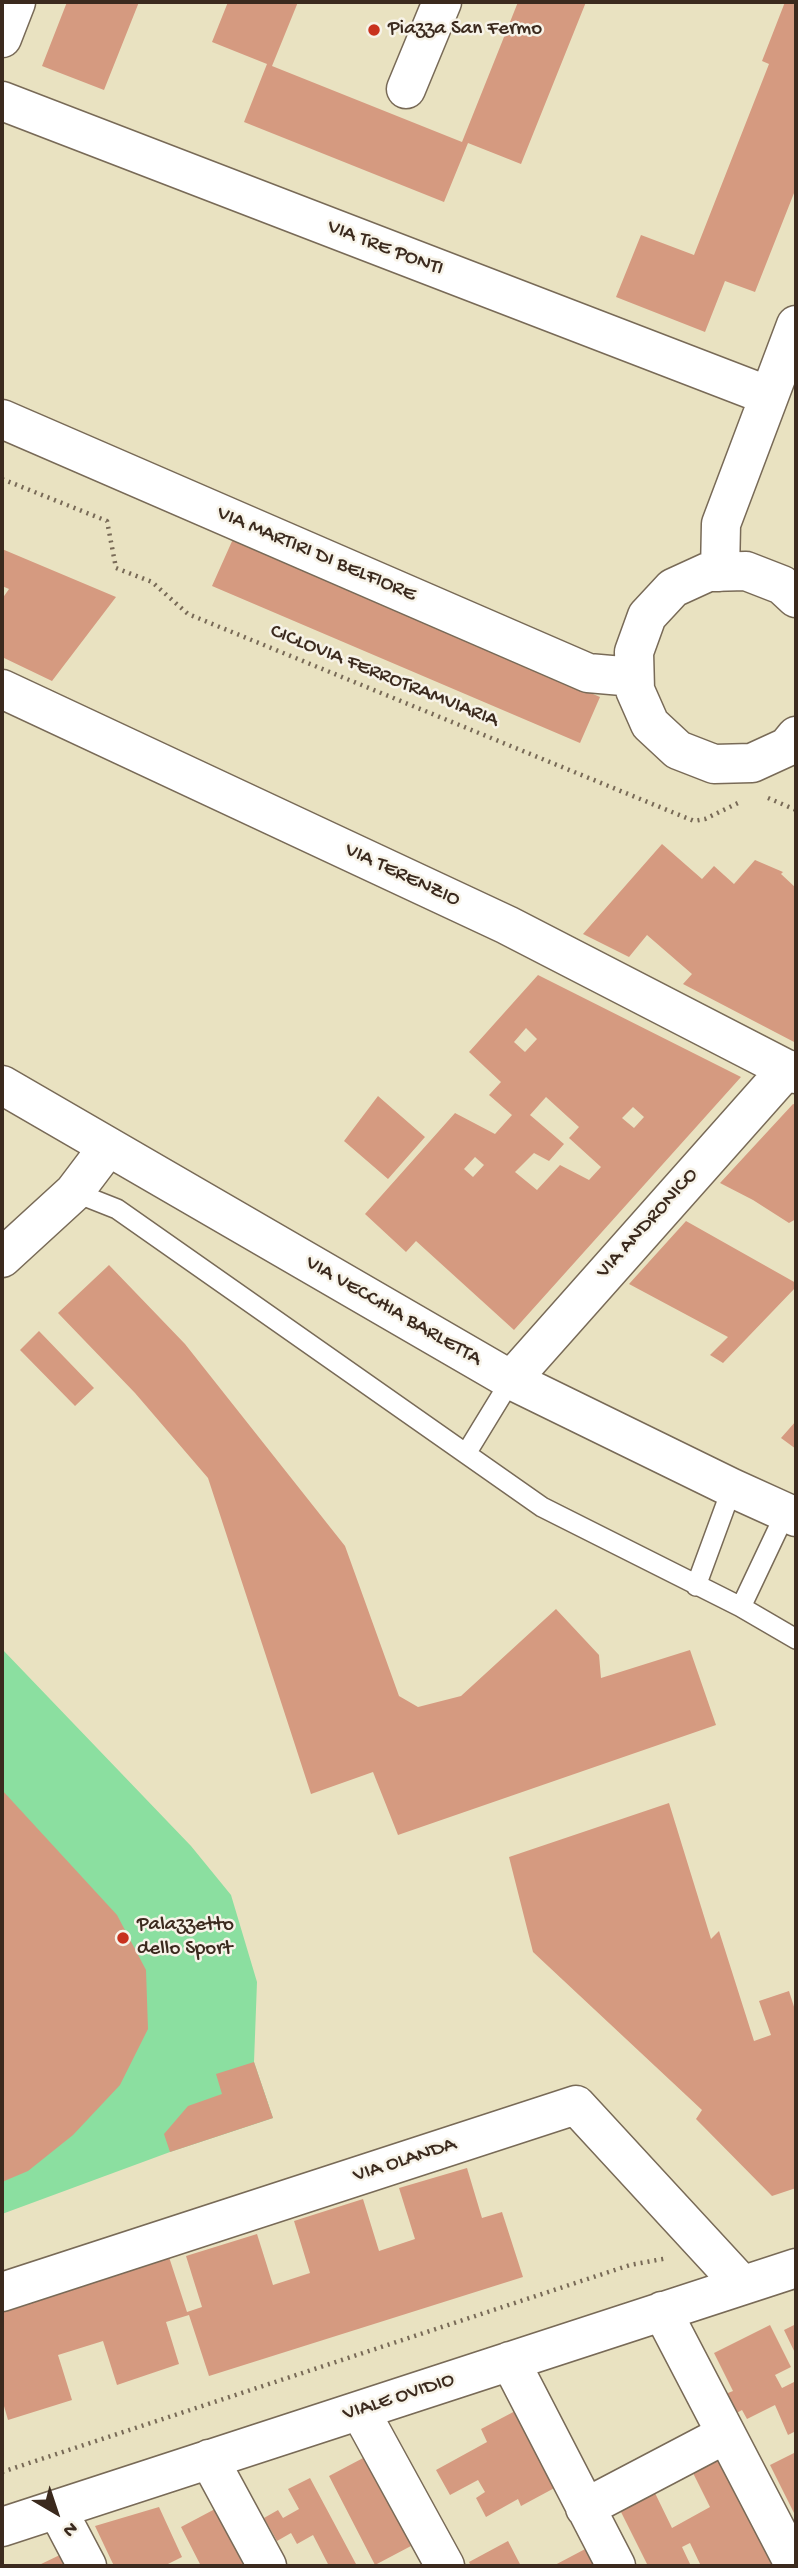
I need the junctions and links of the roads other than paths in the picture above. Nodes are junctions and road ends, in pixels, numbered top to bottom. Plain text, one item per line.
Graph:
1 (16, 2) edge
2 (442, 2) edge
3 (2, 38) edge
4 (406, 89) dead end
5 (2, 101) edge
6 (796, 325) edge
7 (769, 396) junction
8 (2, 418) edge
9 (720, 572) junction
10 (796, 598) edge
11 (635, 677) junction
12 (2, 690) edge
13 (796, 736) edge
14 (791, 1071) edge
15 (2, 1086) edge
16 (108, 1147) junction
17 (74, 1192) junction
18 (2, 1258) edge
19 (511, 1380) junction
20 (467, 1452) junction
21 (732, 1488) junction
22 (791, 1514) edge
23 (696, 1586) junction
24 (741, 1608) junction
25 (796, 1639) edge
26 (796, 2268) edge
27 (742, 2285) junction
28 (2, 2292) edge
29 (662, 2311) junction
30 (510, 2361) junction
31 (360, 2411) junction
32 (726, 2434) junction
33 (209, 2459) junction
34 (57, 2508) junction
35 (585, 2508) junction
36 (2, 2527) edge
37 (87, 2566) edge
38 (267, 2566) edge
39 (445, 2566) edge
40 (615, 2566) edge
41 (795, 2566) edge

1 - 3 street
2 - 4 street
5 - 7 street, VIA TRE PONTI
6 - 7 street
7 - 9 street
8 - 11 street, VIA MARTIRI DI BELFIORE
9 - 10 street
9 - 11 street
11 - 13 street
12 - 14 street, VIA TERENZIO
14 - 19 street, VIA ANDRONICO
15 - 16 street, VIA VECCHIA BARLETTA
16 - 17 street
16 - 19 street, VIA VECCHIA BARLETTA
17 - 18 street
17 - 20 lane
19 - 20 lane
19 - 21 street, VIA VECCHIA BARLETTA
20 - 23 lane
21 - 22 street, VIA VECCHIA BARLETTA
21 - 23 lane
22 - 24 lane
23 - 24 lane
24 - 25 lane
26 - 27 street, VIALE OVIDIO
27 - 28 street, VIA OLANDA
27 - 29 street, VIALE OVIDIO
29 - 30 street, VIALE OVIDIO
29 - 32 street
30 - 31 street, VIALE OVIDIO
30 - 35 street
31 - 33 street, VIALE OVIDIO
31 - 39 street
32 - 35 street
32 - 41 street
33 - 34 street, VIALE OVIDIO
33 - 38 street
34 - 36 street, VIALE OVIDIO
34 - 37 street
35 - 40 street

